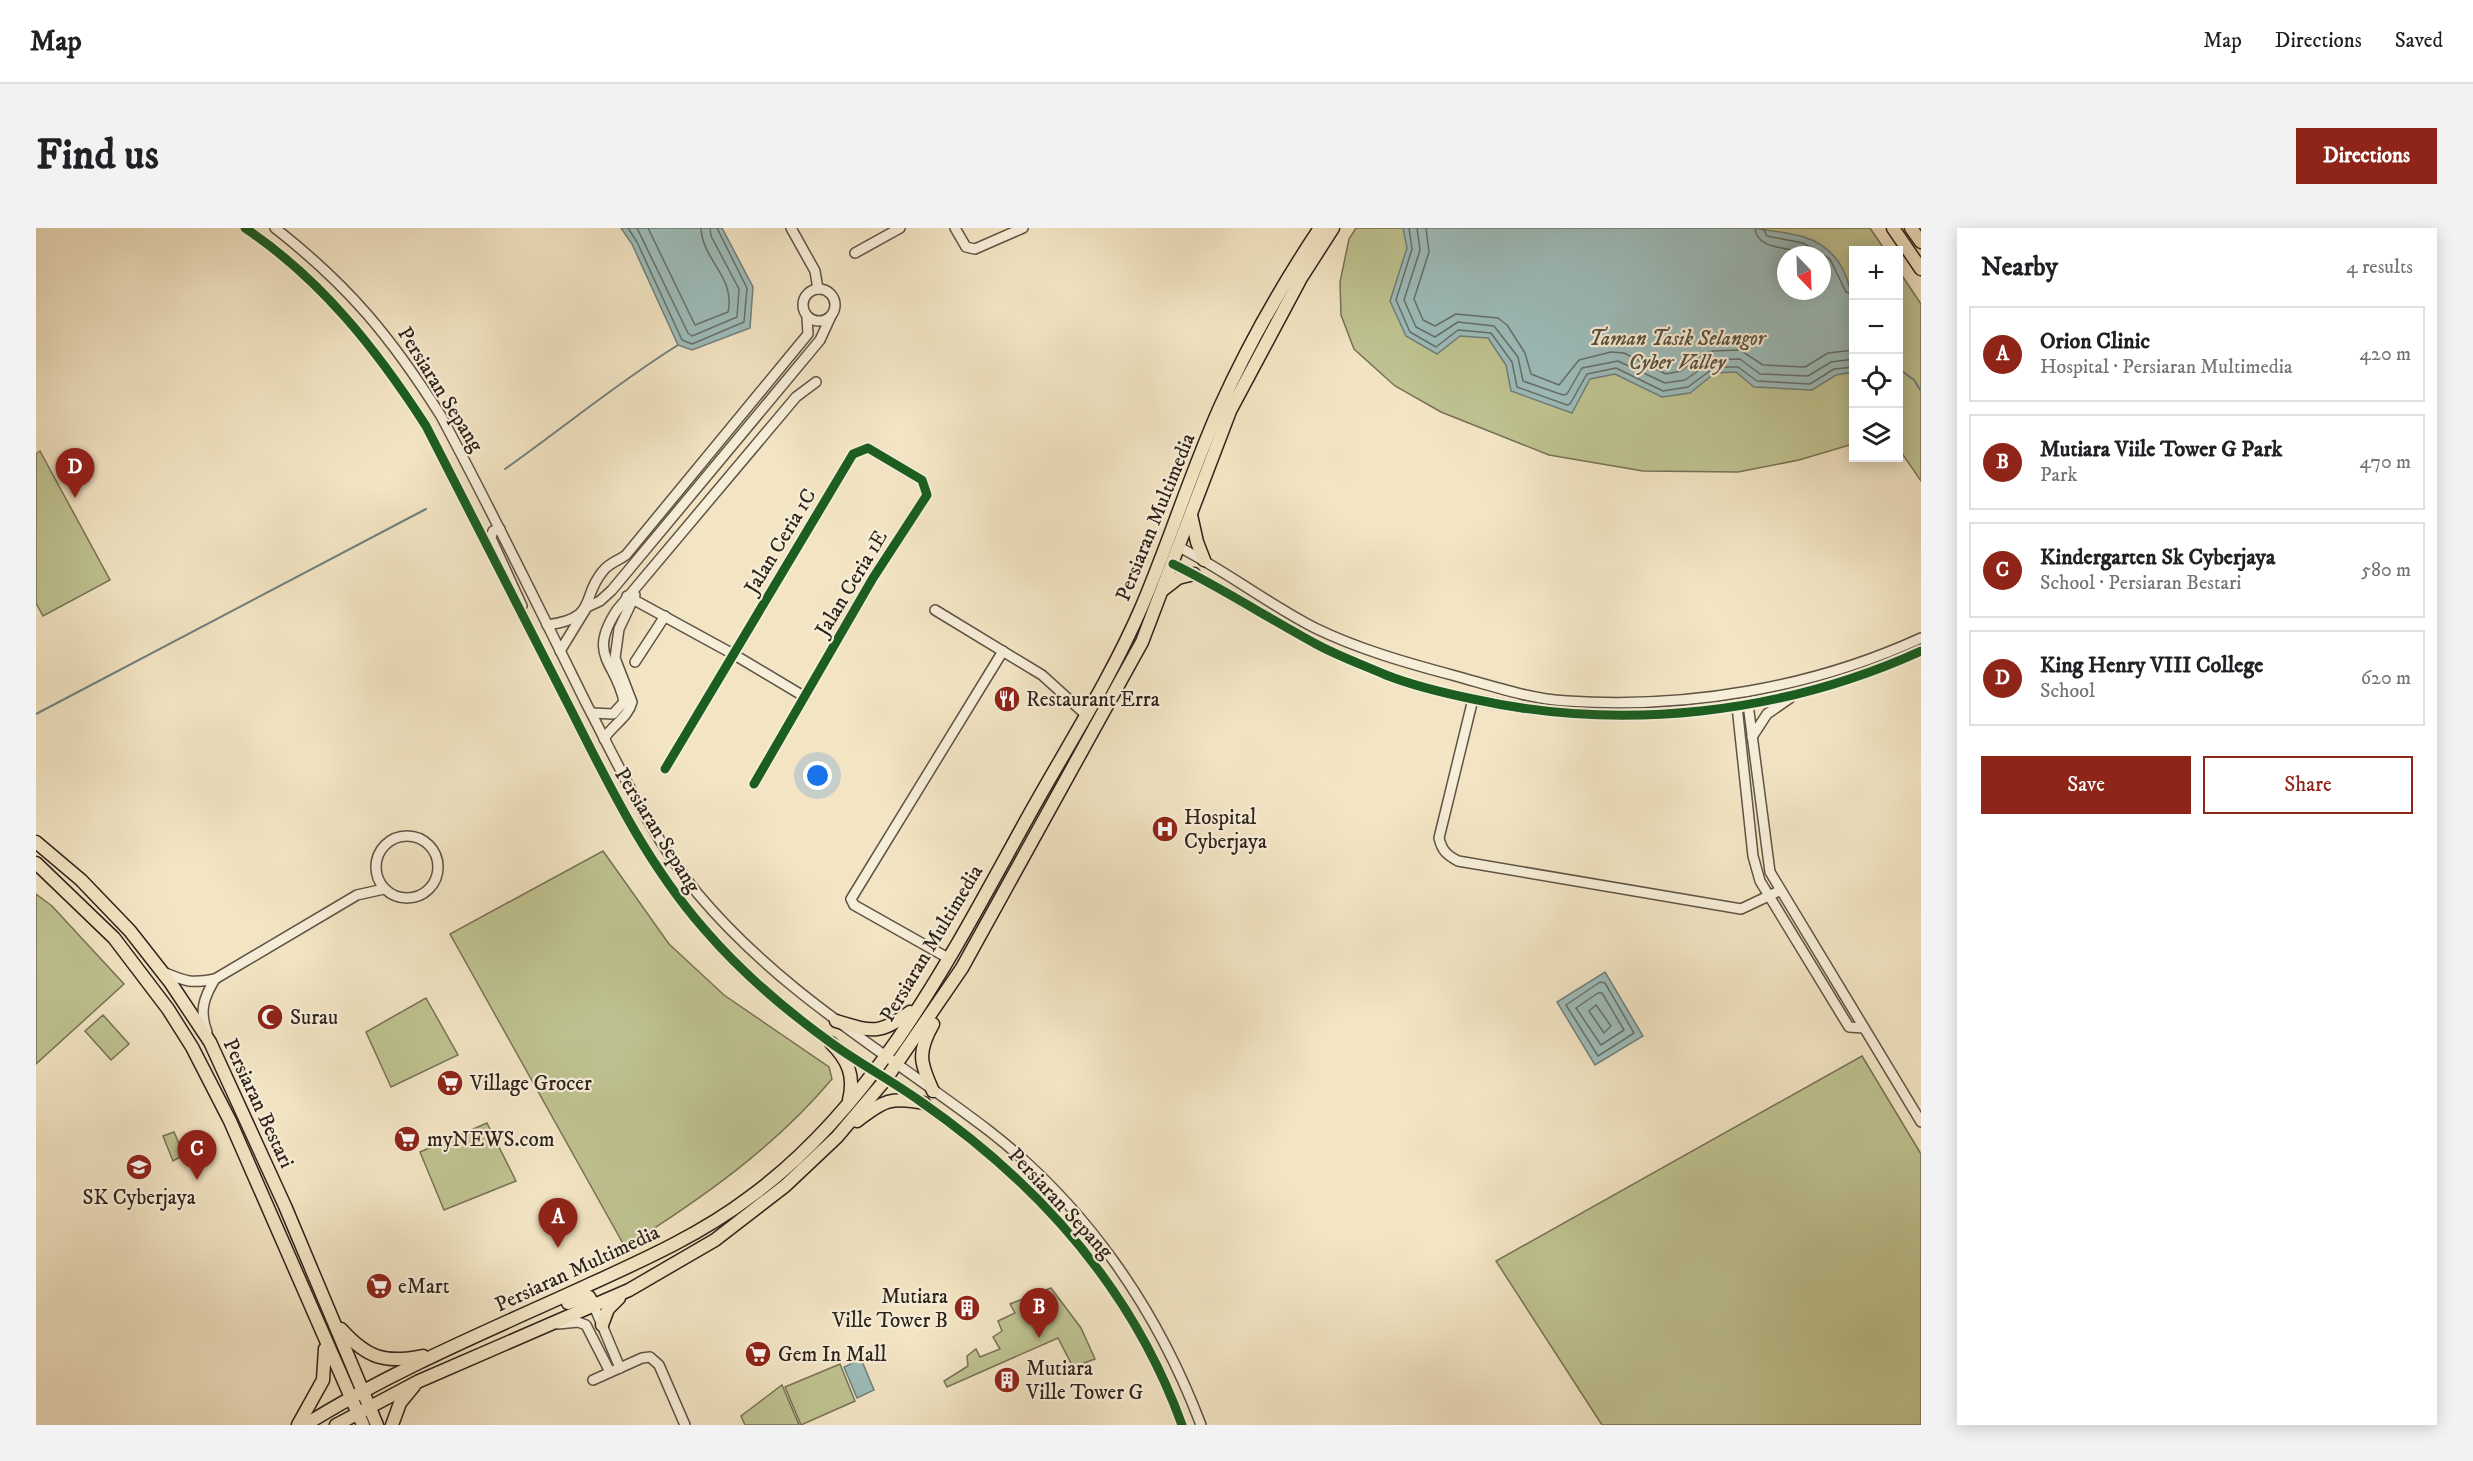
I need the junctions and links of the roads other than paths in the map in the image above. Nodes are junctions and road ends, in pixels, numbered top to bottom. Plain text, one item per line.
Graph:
1 (245, 228) edge
2 (275, 228) edge
3 (791, 228) edge
4 (900, 228) edge
5 (955, 228) edge
6 (1023, 228) edge
7 (1320, 228) edge
8 (1334, 228) edge
9 (1893, 228) edge
10 (1911, 228) edge
11 (1921, 242) edge
12 (855, 253) dead end
13 (1921, 269) edge
14 (818, 289) junction
15 (831, 316) junction
16 (807, 317) junction
17 (816, 382) dead end
18 (926, 488) joint
19 (1191, 514) junction
20 (500, 529) junction
21 (1179, 548) junction
22 (1204, 560) junction
23 (1173, 564) junction
24 (1194, 574) junction
25 (1163, 590) junction
26 (630, 598) junction
27 (586, 607) junction
28 (935, 610) dead end
29 (665, 616) junction
30 (547, 625) junction
31 (1921, 638) edge
32 (560, 651) junction
33 (1002, 651) junction
34 (1921, 651) edge
35 (733, 654) junction
36 (544, 658) junction
37 (635, 662) dead end
38 (1805, 690) junction
39 (804, 697) junction
40 (1473, 699) junction
41 (1743, 705) junction
42 (592, 713) junction
43 (1085, 714) junction
44 (1752, 737) junction
45 (604, 739) junction
46 (665, 770) dead end
47 (754, 783) dead end
48 (36, 842) edge
49 (36, 863) edge
50 (376, 873) junction
51 (384, 889) junction
52 (1779, 891) junction
53 (357, 895) junction
54 (1767, 897) junction
55 (141, 944) junction
56 (121, 946) junction
57 (948, 958) junction
58 (162, 972) junction
59 (215, 979) junction
60 (948, 990) junction
61 (920, 1006) junction
62 (836, 1021) junction
63 (1864, 1028) junction
64 (210, 1042) junction
65 (831, 1043) junction
66 (884, 1057) junction
67 (896, 1065) junction
68 (873, 1072) junction
69 (886, 1079) junction
70 (933, 1091) junction
71 (924, 1103) junction
72 (848, 1104) junction
73 (1921, 1122) edge
74 (837, 1137) junction
75 (285, 1206) junction
76 (274, 1221) junction
77 (629, 1290) junction
78 (594, 1306) junction
79 (533, 1311) junction
80 (334, 1321) junction
81 (602, 1325) junction
82 (544, 1328) junction
83 (324, 1340) junction
84 (610, 1344) junction
85 (598, 1346) junction
86 (442, 1352) junction
87 (637, 1360) junction
88 (615, 1370) junction
89 (417, 1383) junction
90 (363, 1391) junction
91 (350, 1398) junction
92 (369, 1406) junction
93 (357, 1413) junction
94 (298, 1425) edge
95 (305, 1425) edge
96 (336, 1425) edge
97 (363, 1425) edge
98 (377, 1425) edge
99 (392, 1425) edge
100 (685, 1425) edge
101 (1182, 1425) edge
102 (1201, 1425) edge

1 - 36 street, Persiaran Sepang
2 - 20 street, Persiaran Sepang
3 - 14 street
4 - 12 street
5 - 6 street
7 - 43 main road, Persiaran Multimedia
8 - 19 main road, Persiaran Multimedia
9 - 13 main road
10 - 11 main road
14 - 15 street
14 - 16 street
15 - 16 street
15 - 27 street
16 - 27 street
17 - 26 street
18 - 35 street, Jalan Ceria 1C
18 - 39 street, Jalan Ceria 1E
19 - 21 main road, Persiaran Multimedia
19 - 22 main road
20 - 30 street, Persiaran Sepang
20 - 36 street
21 - 22 street
21 - 23 main road, Persiaran Multimedia
22 - 31 street
23 - 24 street
23 - 25 main road, Persiaran Multimedia
24 - 25 main road
24 - 40 street
25 - 60 main road, Persiaran Multimedia
26 - 29 street
26 - 42 street
26 - 45 street
27 - 30 street
27 - 32 street
28 - 33 street
29 - 35 street
29 - 37 street
30 - 32 street, Persiaran Sepang
32 - 42 street, Persiaran Sepang
33 - 43 street
33 - 57 street
34 - 38 street
35 - 39 street
35 - 46 street, Jalan Ceria 1C
36 - 65 street, Persiaran Sepang
38 - 41 street
38 - 44 street
39 - 47 street, Jalan Ceria 1E
40 - 41 street
40 - 54 street
41 - 44 street
41 - 54 street
42 - 45 street, Persiaran Sepang
43 - 57 main road, Persiaran Multimedia
44 - 52 street
45 - 62 street, Persiaran Sepang
48 - 55 main road, Persiaran Bestari
49 - 56 main road, Persiaran Bestari
50 - 51 street
50 - 51 street
50 - 53 street
51 - 53 street
52 - 54 street
52 - 63 street
53 - 59 street
54 - 63 street
55 - 56 main road
55 - 58 main road, Persiaran Bestari
56 - 76 main road, Persiaran Bestari
57 - 61 main road, Persiaran Multimedia
58 - 59 street
58 - 64 main road, Persiaran Bestari
59 - 64 street
60 - 67 main road, Persiaran Multimedia
60 - 70 main road
61 - 62 main road
61 - 66 main road, Persiaran Multimedia
62 - 66 street, Persiaran Sepang
63 - 73 street
64 - 75 main road, Persiaran Bestari
65 - 68 street, Persiaran Sepang
65 - 72 main road
66 - 67 street, Persiaran Sepang
66 - 68 main road, Persiaran Multimedia
67 - 69 main road, Persiaran Multimedia
67 - 70 street, Persiaran Sepang
68 - 69 street, Persiaran Sepang
68 - 72 main road, Persiaran Multimedia
69 - 71 street, Persiaran Sepang
69 - 74 main road, Persiaran Multimedia
70 - 102 street, Persiaran Sepang
71 - 74 main road
71 - 101 street, Persiaran Sepang
72 - 79 main road, Persiaran Multimedia
74 - 77 main road, Persiaran Multimedia
75 - 76 main road
75 - 80 main road, Persiaran Bestari
76 - 83 main road, Persiaran Bestari
77 - 78 main road, Persiaran Multimedia
77 - 81 main road
78 - 79 main road
78 - 81 street
78 - 82 main road, Persiaran Multimedia
79 - 86 main road, Persiaran Multimedia
80 - 86 main road
80 - 90 main road, Persiaran Bestari
81 - 84 street
82 - 85 street
82 - 89 main road, Persiaran Multimedia
83 - 91 main road, Persiaran Bestari
83 - 94 main road
84 - 87 street
84 - 88 street
85 - 88 street
85 - 88 street
86 - 90 main road, Persiaran Multimedia
87 - 88 street
87 - 100 street
89 - 92 main road, Persiaran Multimedia
89 - 99 main road
90 - 91 main road, Persiaran Multimedia
90 - 92 main road, Persiaran Bestari
91 - 93 main road, Persiaran Bestari
91 - 95 main road, Persiaran Multimedia
92 - 93 main road, Persiaran Multimedia
92 - 98 main road, Persiaran Bestari
93 - 96 main road, Persiaran Multimedia
93 - 97 main road, Persiaran Bestari

